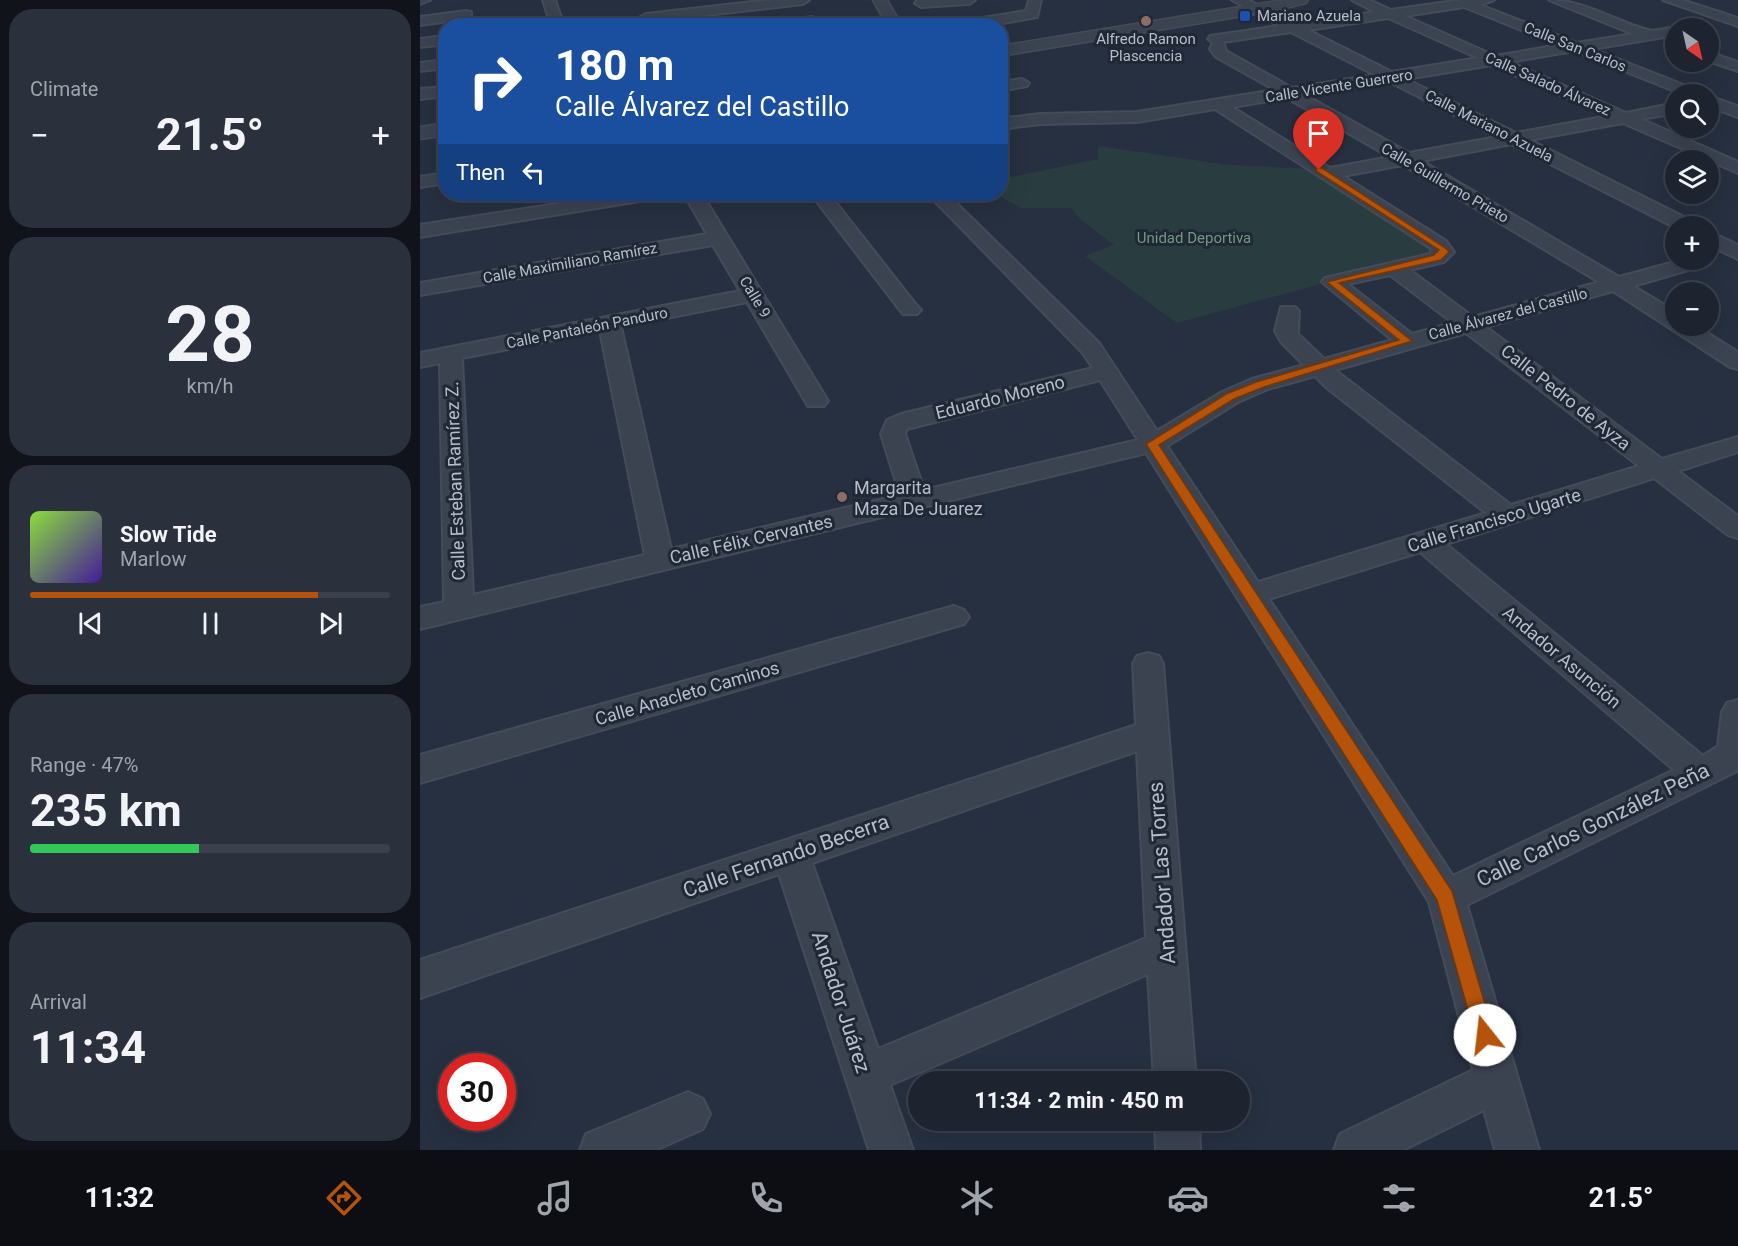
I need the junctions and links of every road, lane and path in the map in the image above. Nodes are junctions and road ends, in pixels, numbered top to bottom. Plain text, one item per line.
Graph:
1 (464, 0) edge
2 (549, 0) edge
3 (803, 0) edge
4 (880, 0) edge
5 (895, 0) edge
6 (970, 0) edge
7 (1035, 0) edge
8 (1238, 0) edge
9 (1301, 0) edge
10 (1358, 0) edge
11 (1488, 0) edge
12 (1555, 0) edge
13 (1669, 0) edge
14 (1460, 2) edge
15 (921, 3) dead end
16 (1258, 10) junction
17 (1389, 14) junction
18 (467, 18) edge
19 (555, 18) edge
20 (645, 18) edge
21 (811, 18) edge
22 (890, 18) edge
23 (905, 18) edge
24 (983, 18) edge
25 (1008, 18) edge
26 (420, 21) edge
27 (438, 21) edge
28 (1737, 21) edge
29 (1719, 24) edge
30 (1293, 27) junction
31 (1665, 33) edge
32 (1650, 35) junction
33 (1665, 40) edge
34 (438, 41) edge
35 (420, 43) edge
36 (1576, 48) junction
37 (1008, 50) edge
38 (1495, 60) junction
39 (1719, 60) edge
40 (438, 65) edge
41 (420, 67) edge
42 (1738, 67) edge
43 (1393, 77) junction
44 (1022, 83) dead end
45 (1668, 84) edge
46 (1008, 86) edge
47 (438, 92) edge
48 (1291, 93) junction
49 (420, 94) edge
50 (1738, 94) edge
51 (1719, 99) edge
52 (1217, 104) junction
53 (1719, 105) edge
54 (1665, 110) edge
55 (1738, 112) edge
56 (1626, 118) junction
57 (1008, 123) edge
58 (438, 130) edge
59 (420, 133) edge
60 (1514, 138) junction
61 (1405, 159) junction
62 (1738, 168) edge
63 (1326, 174) junction
64 (438, 179) edge
65 (420, 182) edge
66 (608, 201) edge
67 (697, 201) edge
68 (825, 201) edge
69 (944, 201) edge
70 (1667, 216) edge
71 (420, 231) edge
72 (719, 238) junction
73 (1719, 242) edge
74 (1737, 251) edge
75 (1719, 255) edge
76 (1393, 267) junction
77 (1666, 270) edge
78 (1616, 284) junction
79 (420, 289) edge
80 (753, 295) junction
81 (910, 310) dead end
82 (1288, 311) dead end
83 (1665, 315) edge
84 (609, 323) junction
85 (1472, 324) junction
86 (1698, 336) edge
87 (1407, 341) junction
88 (451, 354) junction
89 (420, 360) edge
90 (1738, 362) edge
91 (1317, 366) junction
92 (1106, 372) junction
93 (816, 401) dead end
94 (1152, 444) junction
95 (1738, 444) edge
96 (1660, 469) junction
97 (915, 501) junction
98 (1508, 516) junction
99 (1738, 529) edge
100 (1425, 541) junction
101 (660, 560) junction
102 (1250, 595) junction
103 (459, 608) junction
104 (954, 617) dead end
105 (420, 618) edge
106 (1148, 664) dead end
107 (1738, 712) edge
108 (1152, 733) junction
109 (420, 769) edge
110 (1699, 772) junction
111 (791, 854) junction
112 (1446, 897) junction
113 (1168, 947) junction
114 (420, 979) edge
115 (1174, 1071) edge
116 (865, 1075) junction
117 (1497, 1081) junction
118 (688, 1114) dead end
119 (1177, 1131) edge
120 (602, 1150) edge
121 (891, 1150) edge
122 (1178, 1150) edge
123 (1356, 1150) edge
124 (1517, 1150) edge

1 - 18 street
2 - 19 street
3 - 20 street
3 - 21 street
4 - 22 street
5 - 23 street
6 - 15 street
6 - 24 street
7 - 25 street
8 - 16 street, Calle Mariano Azuela
9 - 16 street
10 - 17 street, Calle Salado Álvarez
11 - 14 street
12 - 32 street
13 - 28 street
14 - 17 street
14 - 36 street, Calle San Carlos
16 - 30 street, Calle Mariano Azuela
16 - 37 street
17 - 30 street
17 - 38 street, Calle Salado Álvarez
26 - 27 street
28 - 29 street
30 - 43 street, Calle Mariano Azuela
30 - 48 street, Calle Guillermo Prieto
31 - 32 street, Calle Vicente Guerrero
32 - 33 street
32 - 36 street, Calle Vicente Guerrero
34 - 35 street
36 - 38 street, Calle Vicente Guerrero
36 - 45 street, Calle San Carlos
38 - 43 street, Calle Vicente Guerrero
38 - 56 street, Calle Salado Álvarez
39 - 42 street
40 - 41 street
43 - 48 street, Calle Vicente Guerrero
43 - 60 street, Calle Mariano Azuela
44 - 46 street
47 - 49 street
48 - 52 street, Calle Vicente Guerrero
48 - 61 street, Calle Guillermo Prieto
50 - 51 street
52 - 57 street, Calle Vicente Guerrero
52 - 63 street
53 - 55 street
54 - 56 street
56 - 60 street
56 - 62 street, Calle Salado Álvarez
58 - 59 street
60 - 61 street
60 - 70 street, Calle Mariano Azuela
61 - 63 street
61 - 78 street, Calle Guillermo Prieto
63 - 76 street
64 - 65 street
66 - 71 street
67 - 72 street, Calle 9
68 - 81 street
69 - 92 street
72 - 79 street, Calle Maximiliano Ramírez
72 - 80 street, Calle 9
73 - 74 street
74 - 75 street
76 - 85 street, Calle Pedro de Ayza
76 - 87 street
77 - 78 street, Calle Álvarez del Castillo
78 - 83 street, Calle Guillermo Prieto
78 - 85 street, Calle Álvarez del Castillo
80 - 84 street, Calle Pantaleón Panduro
80 - 93 street, Calle 9
82 - 91 street
84 - 88 street, Calle Pantaleón Panduro
84 - 101 street
85 - 87 street, Calle Álvarez del Castillo
85 - 96 street, Calle Pedro de Ayza
86 - 90 street
87 - 91 street, Calle Álvarez del Castillo
88 - 89 street, Calle Pantaleón Panduro
88 - 103 street, Calle Esteban Ramírez Z.
91 - 94 street, Calle Álvarez del Castillo
91 - 98 street
92 - 94 street
92 - 97 street, Eduardo Moreno
94 - 97 street, Calle Félix Cervantes
94 - 102 street
95 - 96 street, Calle Francisco Ugarte
96 - 98 street, Calle Francisco Ugarte
96 - 99 street, Calle Pedro de Ayza
97 - 101 street, Calle Félix Cervantes
98 - 100 street, Calle Francisco Ugarte
100 - 102 street, Calle Francisco Ugarte
100 - 110 street, Andador Asunción
101 - 103 street, Calle Félix Cervantes
102 - 112 street
103 - 105 street, Calle Félix Cervantes
104 - 109 street, Calle Anacleto Caminos
106 - 108 street, Andador Las Torres
107 - 110 street, Calle Carlos González Peña
108 - 111 street, Calle Fernando Becerra
108 - 113 street, Andador Las Torres
110 - 112 street, Calle Carlos González Peña
111 - 114 street, Calle Fernando Becerra
111 - 116 street, Andador Juárez
112 - 117 street
113 - 115 street, Andador Las Torres
113 - 116 street
116 - 121 street, Andador Juárez
117 - 123 street
117 - 124 street
118 - 120 street
119 - 122 street

